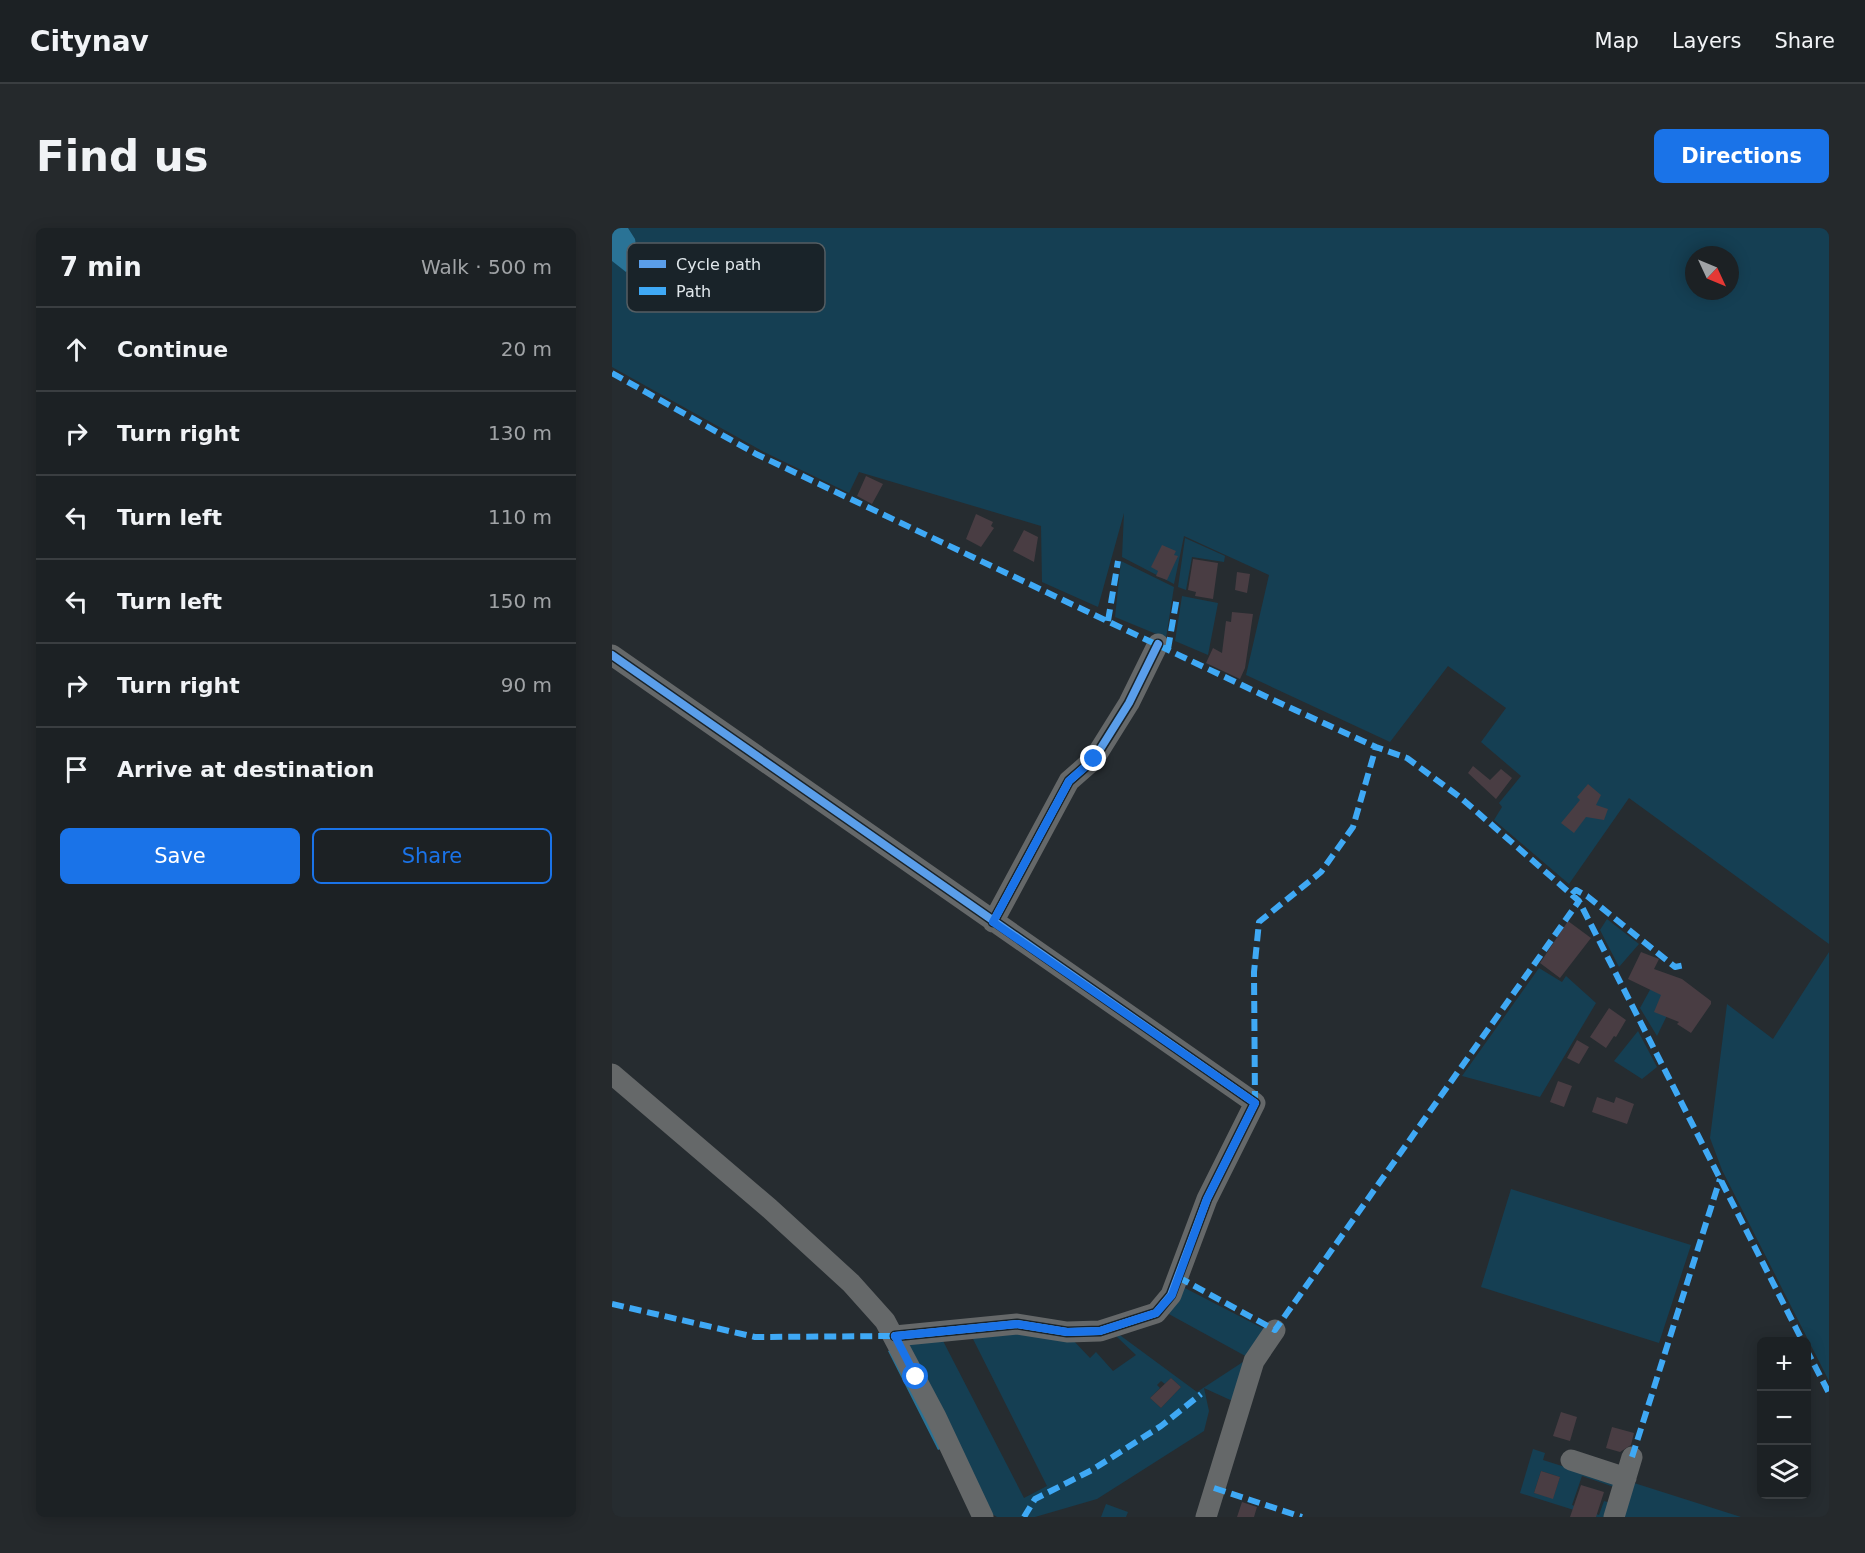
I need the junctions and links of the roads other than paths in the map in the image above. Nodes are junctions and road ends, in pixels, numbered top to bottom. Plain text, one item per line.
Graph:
1 (1158, 644) dead end
2 (612, 654) edge
3 (993, 922) junction
4 (612, 1074) edge
5 (1275, 1330) dead end
6 (895, 1336) junction
7 (1632, 1457) dead end
8 (1571, 1460) dead end
9 (1626, 1478) junction
10 (983, 1517) edge
11 (1206, 1517) edge
12 (1614, 1517) edge

1 - 3 street
2 - 3 street
3 - 6 street
4 - 6 street
5 - 11 street
6 - 10 street
7 - 9 street
8 - 9 street
9 - 12 street

